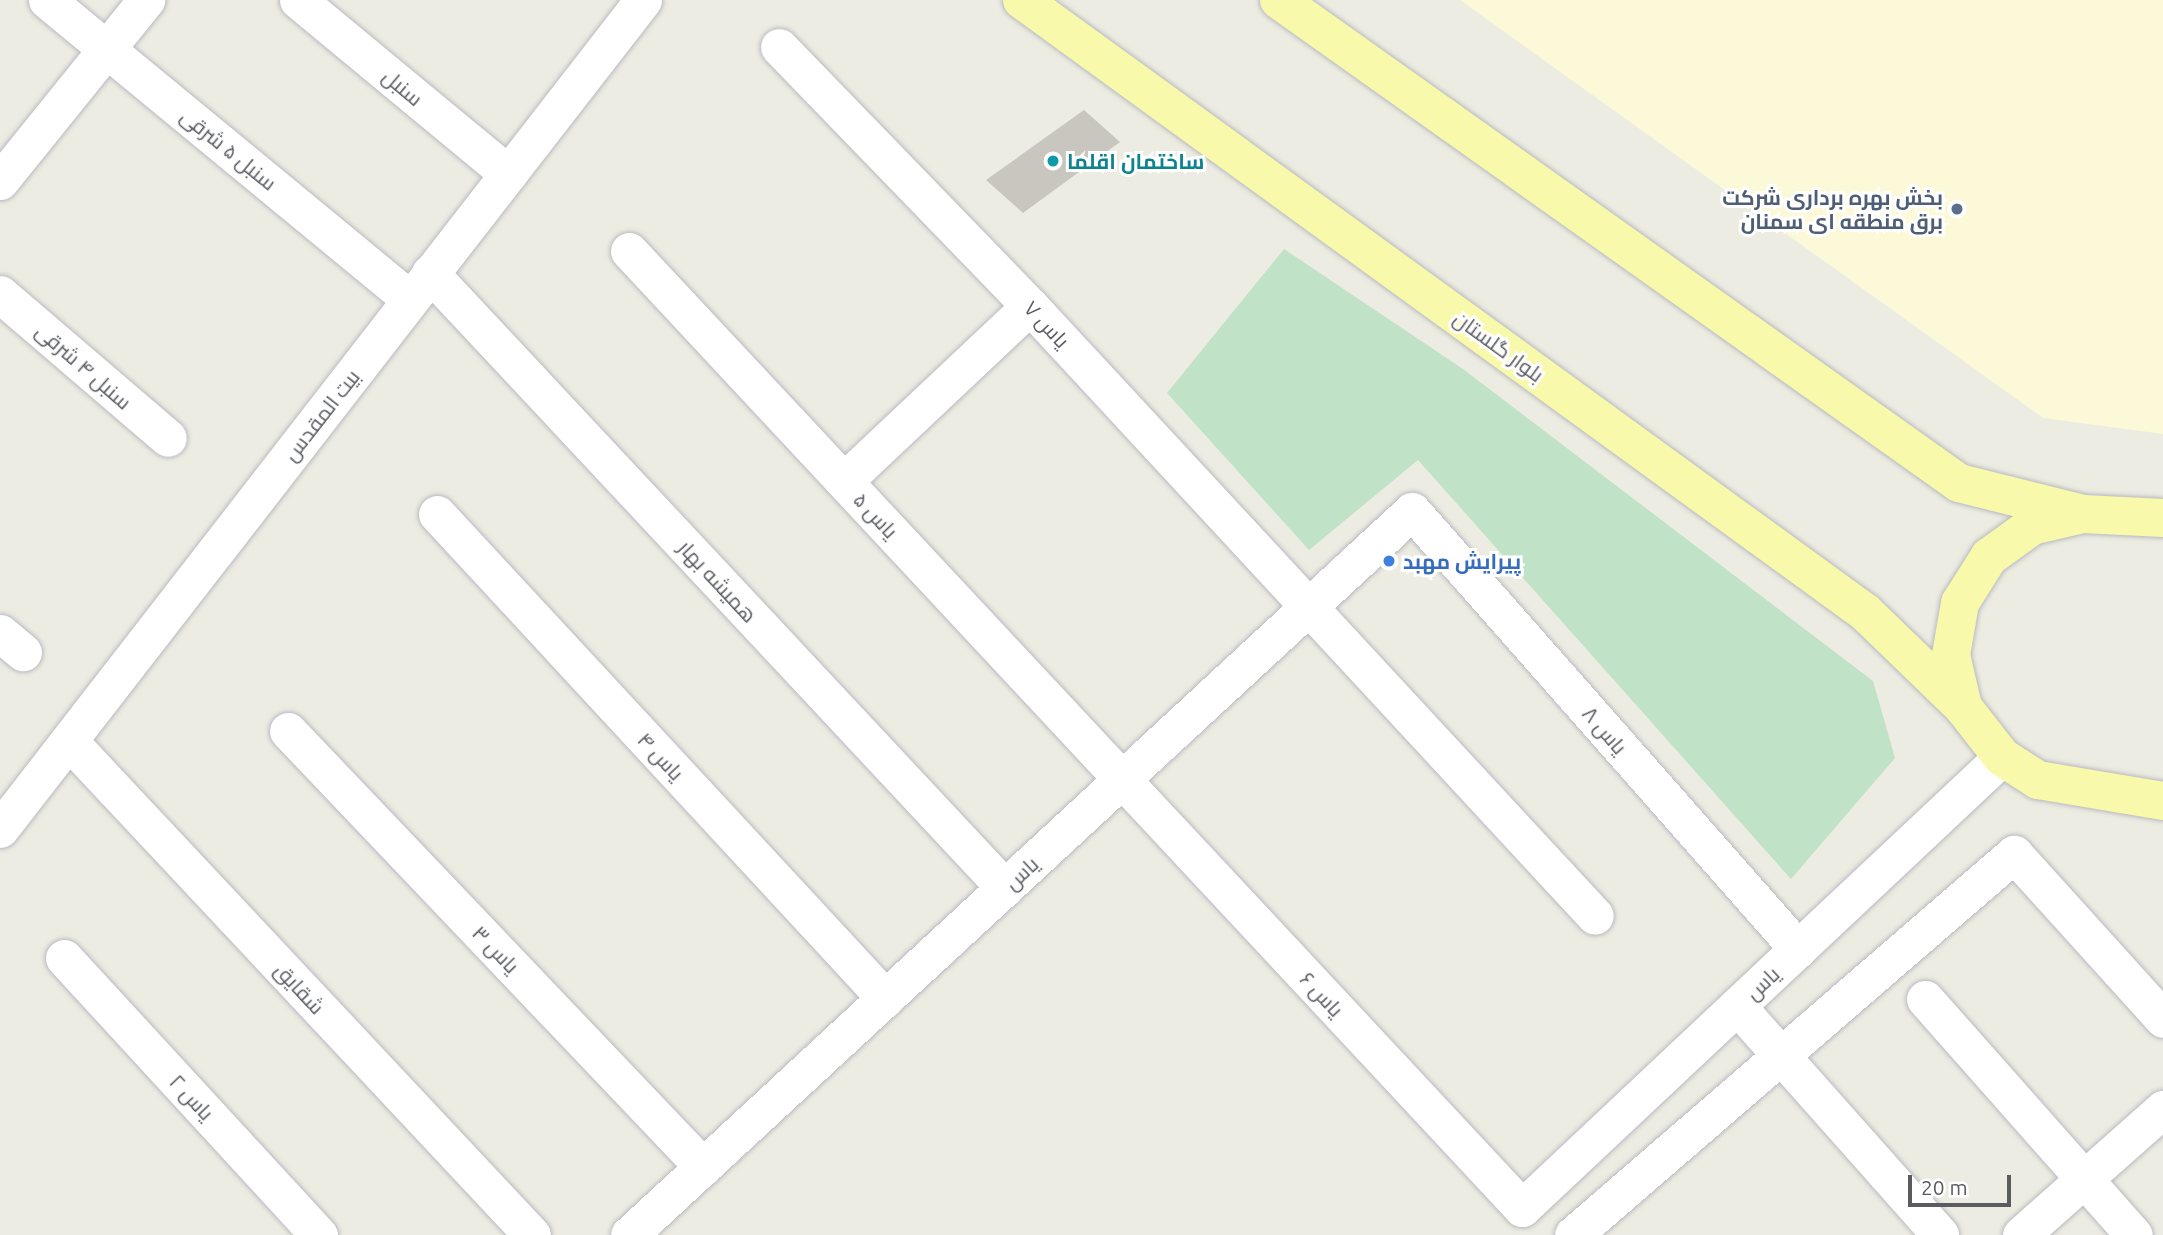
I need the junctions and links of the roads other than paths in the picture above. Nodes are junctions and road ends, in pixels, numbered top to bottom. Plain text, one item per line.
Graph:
1 (47, 0) edge
2 (146, 0) edge
3 (298, 0) edge
4 (643, 0) edge
5 (1022, 0) edge
6 (1279, 0) edge
7 (779, 47) dead end
8 (106, 49) junction
9 (508, 174) junction
10 (0, 181) edge
11 (629, 251) dead end
12 (420, 286) junction
13 (0, 293) edge
14 (1030, 306) junction
15 (168, 438) dead end
16 (844, 481) junction
17 (1412, 511) joint
18 (437, 514) dead end
19 (2083, 514) junction
20 (2159, 514) edge
21 (1311, 605) junction
22 (1963, 707) junction
23 (288, 731) dead end
24 (69, 741) junction
25 (2002, 757) junction
26 (1122, 779) junction
27 (2163, 801) edge
28 (0, 830) edge
29 (1005, 888) junction
30 (1595, 916) dead end
31 (1798, 949) junction
32 (65, 958) dead end
33 (885, 998) junction
34 (1924, 999) dead end
35 (1737, 1006) junction
36 (2163, 1019) edge
37 (1779, 1054) junction
38 (2163, 1109) edge
39 (703, 1167) junction
40 (2084, 1179) junction
41 (1522, 1208) joint
42 (319, 1235) edge
43 (532, 1235) edge
44 (629, 1235) edge
45 (1573, 1235) edge
46 (1940, 1235) edge
47 (2021, 1235) edge
48 (2134, 1235) edge

1 - 8 street, سنبل ۵ شرقی
2 - 8 street
3 - 9 street, سنبل
4 - 9 street, بیت المقدس
5 - 22 main road, بلوار گلستان
6 - 19 main road
7 - 14 street, یاس ۷
8 - 10 street
8 - 12 street, سنبل ۵ شرقی
9 - 12 street, بیت المقدس
11 - 16 street, یاس ۵
12 - 24 street, بیت المقدس
12 - 29 street, همیشه بهار
13 - 15 street, سنبل ۴ شرقی
14 - 16 street
14 - 21 street, یاس ۷
16 - 26 street, یاس ۵
17 - 21 street, یاس
17 - 31 street, یاس ۸
18 - 33 street, یاس ۴
19 - 20 main road
19 - 22 main road
21 - 26 street, یاس
21 - 30 street, یاس ۷
22 - 25 main road, بلوار گلستان
23 - 39 street, یاس ۳
24 - 28 street, بیت المقدس
24 - 43 street, شقایق
25 - 27 main road, بلوار گلستان
25 - 31 street, یاس
26 - 29 street, یاس
26 - 41 street, یاس ۶
29 - 33 street, یاس
31 - 35 street, یاس
32 - 42 street, یاس ۲
33 - 39 street, یاس
34 - 40 street
35 - 37 street
35 - 41 street, یاس
36 - 37 street
37 - 45 street
37 - 46 street
38 - 40 street
39 - 44 street, یاس
40 - 47 street
40 - 48 street

